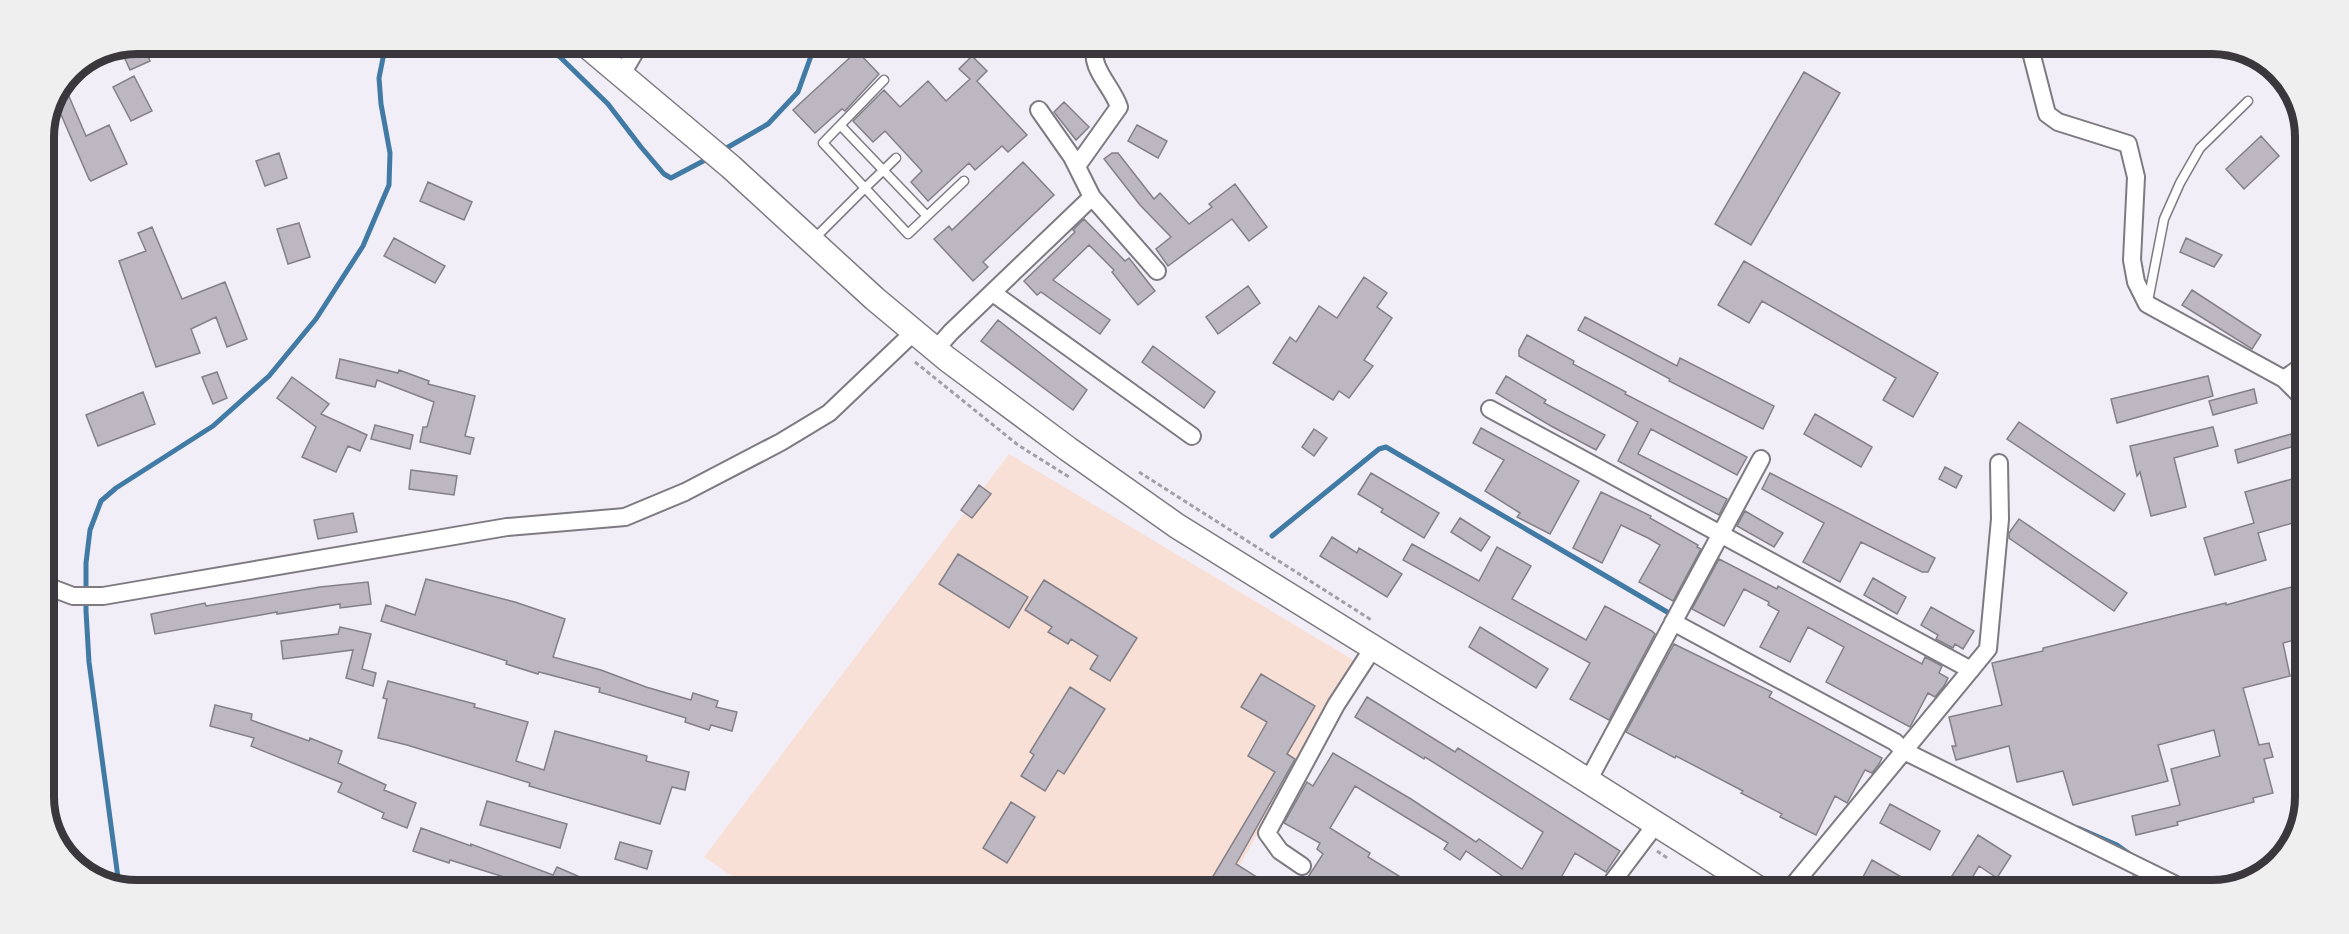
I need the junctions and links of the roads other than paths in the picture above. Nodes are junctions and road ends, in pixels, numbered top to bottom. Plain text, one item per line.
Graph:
1 (597, 54) edge
2 (634, 54) edge
3 (1093, 54) edge
4 (2032, 54) edge
5 (622, 74) junction
6 (884, 80) dead end
7 (2248, 101) dead end
8 (1039, 110) dead end
9 (841, 126) junction
10 (896, 158) dead end
11 (1077, 166) junction
12 (884, 171) junction
13 (964, 181) dead end
14 (865, 188) junction
15 (1092, 197) junction
16 (927, 216) junction
17 (812, 241) junction
18 (1157, 271) dead end
19 (993, 293) junction
20 (2147, 304) junction
21 (914, 332) junction
22 (936, 350) junction
23 (2295, 371) edge
24 (2284, 379) junction
25 (2295, 390) edge
26 (1490, 409) dead end
27 (1192, 436) dead end
28 (1761, 459) dead end
29 (1999, 463) dead end
30 (1720, 533) junction
31 (54, 589) edge
32 (1673, 622) junction
33 (1377, 637) junction
34 (1971, 670) junction
35 (1904, 751) junction
36 (1588, 781) junction
37 (1656, 824) junction
38 (1302, 866) dead end
39 (1614, 880) edge
40 (1745, 880) edge
41 (1798, 880) edge
42 (2166, 880) edge

1 - 5 main road
2 - 5 street
3 - 11 street
4 - 20 street
5 - 17 main road
6 - 9 lane
7 - 20 lane
8 - 11 street
9 - 12 lane
9 - 14 lane
10 - 12 lane
11 - 15 street
12 - 14 lane
12 - 16 lane
13 - 16 lane
14 - 16 lane
14 - 17 lane
15 - 18 street
15 - 19 street
17 - 21 main road
19 - 22 street
19 - 27 street
20 - 24 street
21 - 22 main road
21 - 31 street
22 - 33 main road
23 - 24 street
24 - 25 street
26 - 30 street
28 - 30 street
29 - 34 street
30 - 32 street
30 - 34 street
32 - 35 street
32 - 36 street
33 - 36 main road
33 - 38 street
34 - 35 street
35 - 41 street
35 - 42 street
36 - 37 main road
37 - 39 street
37 - 40 main road

